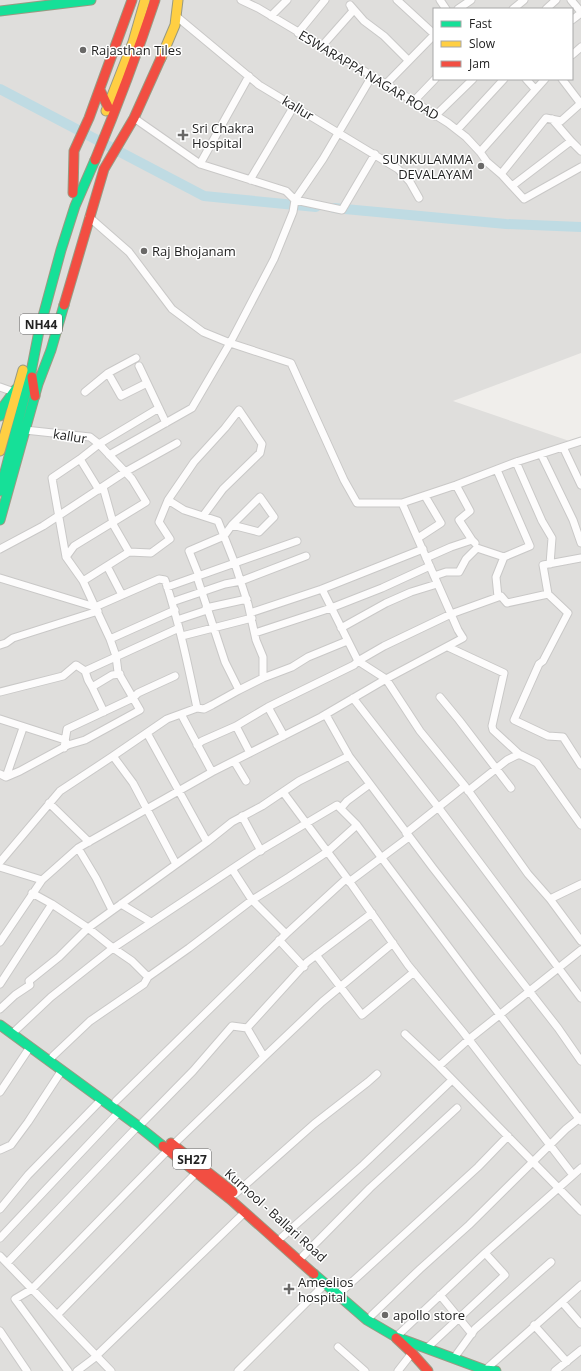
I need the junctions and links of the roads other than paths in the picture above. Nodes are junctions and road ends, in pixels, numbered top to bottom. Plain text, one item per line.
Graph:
1 (91, 0) edge
2 (132, 0) edge
3 (145, 0) edge
4 (155, 0) edge
5 (178, 0) edge
6 (241, 0) edge
7 (287, 0) edge
8 (325, 0) edge
9 (397, 0) edge
10 (471, 0) edge
11 (524, 0) edge
12 (556, 0) edge
13 (571, 0) edge
14 (79, 1) edge
15 (44, 3) edge
16 (352, 3) edge
17 (459, 8) edge
18 (514, 8) edge
19 (547, 8) edge
20 (0, 11) edge
21 (581, 12) edge
22 (176, 16) junction
23 (271, 16) junction
24 (573, 19) edge
25 (298, 33) junction
26 (433, 34) edge
27 (433, 36) edge
28 (322, 46) junction
29 (581, 47) edge
30 (573, 54) edge
31 (408, 60) junction
32 (249, 76) junction
33 (372, 76) junction
34 (434, 80) edge
35 (472, 80) edge
36 (503, 80) edge
37 (527, 80) edge
38 (544, 80) edge
39 (563, 80) edge
40 (386, 84) junction
41 (535, 89) junction
42 (100, 90) junction
43 (413, 102) junction
44 (581, 104) edge
45 (294, 106) junction
46 (108, 107) junction
47 (435, 116) junction
48 (134, 118) junction
49 (552, 119) junction
50 (106, 123) junction
51 (457, 130) junction
52 (338, 132) junction
53 (571, 141) junction
54 (581, 151) edge
55 (480, 152) junction
56 (375, 154) junction
57 (200, 164) junction
58 (581, 167) edge
59 (88, 168) junction
60 (501, 174) junction
61 (250, 180) junction
62 (512, 186) junction
63 (74, 193) junction
64 (419, 198) dead end
65 (295, 200) junction
66 (89, 217) junction
67 (230, 343) junction
68 (136, 358) dead end
69 (139, 366) dead end
70 (31, 372) junction
71 (108, 373) junction
72 (147, 383) junction
73 (0, 387) edge
74 (16, 389) junction
75 (85, 392) dead end
76 (35, 396) junction
77 (159, 408) junction
78 (0, 416) edge
79 (166, 423) junction
80 (25, 430) junction
81 (581, 441) edge
82 (177, 443) dead end
83 (99, 444) junction
84 (563, 447) junction
85 (0, 451) edge
86 (109, 454) junction
87 (541, 454) junction
88 (80, 459) junction
89 (516, 462) junction
90 (497, 470) junction
91 (125, 472) junction
92 (456, 485) junction
93 (581, 485) edge
94 (101, 488) junction
95 (0, 491) edge
96 (425, 496) junction
97 (168, 500) junction
98 (402, 503) junction
99 (58, 516) junction
100 (203, 516) junction
101 (0, 520) edge
102 (113, 523) junction
103 (232, 525) junction
104 (224, 536) junction
105 (418, 538) junction
106 (472, 540) junction
107 (297, 541) dead end
108 (581, 543) edge
109 (477, 548) junction
110 (0, 549) edge
111 (422, 549) junction
112 (129, 552) junction
113 (306, 556) dead end
114 (66, 557) junction
115 (504, 557) junction
116 (426, 558) junction
117 (581, 558) edge
118 (236, 564) junction
119 (550, 564) junction
120 (107, 566) junction
121 (430, 566) junction
122 (434, 576) junction
123 (198, 577) junction
124 (0, 578) edge
125 (83, 581) junction
126 (241, 581) junction
127 (437, 584) junction
128 (167, 587) junction
129 (322, 589) junction
130 (201, 592) junction
131 (548, 594) junction
132 (122, 595) junction
133 (498, 597) junction
134 (246, 598) junction
135 (172, 602) junction
136 (331, 608) junction
137 (96, 609) junction
138 (207, 609) junction
139 (174, 610) junction
140 (451, 614) junction
141 (251, 616) junction
142 (177, 620) junction
143 (179, 628) junction
144 (213, 628) junction
145 (341, 628) junction
146 (255, 634) junction
147 (182, 636) junction
148 (110, 639) junction
149 (347, 640) junction
150 (0, 645) edge
151 (448, 647) junction
152 (116, 656) junction
153 (358, 661) junction
154 (85, 671) junction
155 (120, 674) junction
156 (174, 676) dead end
157 (263, 678) junction
158 (386, 679) junction
159 (92, 687) junction
160 (239, 690) junction
161 (0, 692) edge
162 (440, 697) dead end
163 (133, 698) junction
164 (353, 698) junction
165 (268, 707) junction
166 (197, 708) junction
167 (104, 712) junction
168 (181, 714) junction
169 (326, 714) junction
170 (0, 719) edge
171 (236, 726) junction
172 (23, 728) junction
173 (148, 733) junction
174 (284, 736) junction
175 (66, 744) junction
176 (198, 745) junction
177 (250, 753) junction
178 (519, 754) junction
179 (113, 756) junction
180 (349, 756) junction
181 (234, 761) junction
182 (581, 765) edge
183 (496, 768) junction
184 (212, 772) junction
185 (3, 775) edge
186 (246, 781) dead end
187 (370, 784) junction
188 (511, 788) dead end
189 (466, 789) junction
190 (178, 791) junction
191 (283, 792) junction
192 (49, 803) junction
193 (438, 807) junction
194 (341, 808) junction
195 (147, 809) junction
196 (242, 816) junction
197 (306, 824) junction
198 (357, 825) junction
199 (581, 825) edge
200 (408, 835) junction
201 (89, 842) junction
202 (207, 842) junction
203 (78, 848) junction
204 (261, 851) junction
205 (327, 852) junction
206 (381, 858) junction
207 (0, 862) edge
208 (176, 864) junction
209 (0, 866) edge
210 (232, 869) junction
211 (42, 880) junction
212 (348, 880) junction
213 (581, 884) edge
214 (32, 893) junction
215 (550, 899) junction
216 (252, 900) junction
217 (52, 904) junction
218 (121, 904) junction
219 (112, 910) junction
220 (372, 913) junction
221 (151, 922) junction
222 (88, 928) junction
223 (286, 934) junction
224 (279, 940) junction
225 (581, 941) edge
226 (0, 942) edge
227 (393, 943) junction
228 (113, 948) junction
229 (581, 950) edge
230 (316, 955) junction
231 (304, 967) junction
232 (558, 968) junction
233 (414, 972) junction
234 (148, 977) junction
235 (0, 984) edge
236 (341, 986) junction
237 (530, 992) junction
238 (581, 998) edge
239 (0, 1009) edge
240 (500, 1015) junction
241 (0, 1018) edge
242 (0, 1025) edge
243 (247, 1028) junction
244 (16, 1030) junction
245 (405, 1034) dead end
246 (468, 1040) junction
247 (30, 1048) junction
248 (53, 1056) junction
249 (264, 1057) junction
250 (581, 1061) edge
251 (439, 1066) junction
252 (62, 1070) junction
253 (376, 1074) dead end
254 (452, 1080) junction
255 (0, 1092) edge
256 (101, 1100) junction
257 (116, 1101) junction
258 (457, 1108) dead end
259 (119, 1112) junction
260 (580, 1119) edge
261 (140, 1124) junction
262 (508, 1136) junction
263 (549, 1146) junction
264 (171, 1148) junction
265 (0, 1150) edge
266 (533, 1162) junction
267 (581, 1168) edge
268 (196, 1173) junction
269 (573, 1175) junction
270 (558, 1189) junction
271 (235, 1194) junction
272 (0, 1209) edge
273 (581, 1211) edge
274 (245, 1212) junction
275 (282, 1237) junction
276 (0, 1238) edge
277 (485, 1253) junction
278 (0, 1256) edge
279 (303, 1256) junction
280 (551, 1262) dead end
281 (7, 1263) junction
282 (325, 1284) junction
283 (581, 1285) edge
284 (32, 1289) junction
285 (342, 1291) junction
286 (440, 1295) junction
287 (562, 1302) junction
288 (58, 1315) junction
289 (372, 1315) junction
290 (458, 1319) junction
291 (581, 1324) edge
292 (534, 1325) junction
293 (0, 1331) edge
294 (472, 1334) junction
295 (396, 1337) junction
296 (338, 1347) dead end
297 (427, 1348) junction
298 (581, 1350) edge
299 (412, 1353) junction
300 (97, 1355) junction
301 (454, 1358) junction
302 (567, 1362) junction
303 (486, 1370) edge
304 (27, 1371) edge
305 (68, 1371) edge
306 (77, 1371) edge
307 (111, 1371) edge
308 (238, 1371) edge
309 (365, 1371) edge
310 (398, 1371) edge
311 (428, 1371) edge
312 (496, 1371) edge
313 (556, 1371) edge

1 - 14 main road
2 - 42 main road
3 - 46 main road, NH44
4 - 50 main road, NH44
5 - 22 main road
6 - 23 street, ESWARAPPA NAGAR ROAD
7 - 23 street
8 - 25 street
9 - 26 street
10 - 17 street
11 - 18 street
12 - 19 street
13 - 21 street
14 - 15 main road
15 - 20 main road
16 - 28 street
16 - 31 street
21 - 24 street
22 - 32 street, kallur
22 - 48 main road
23 - 25 street, ESWARAPPA NAGAR ROAD
25 - 28 street, ESWARAPPA NAGAR ROAD
27 - 31 street
28 - 33 street, ESWARAPPA NAGAR ROAD
29 - 30 street
31 - 40 street
32 - 45 street, kallur
32 - 57 street
33 - 40 street, ESWARAPPA NAGAR ROAD
33 - 52 street
34 - 43 street
35 - 47 street
36 - 51 street
37 - 41 street
38 - 41 street
39 - 44 street
40 - 43 street, ESWARAPPA NAGAR ROAD
41 - 55 street
42 - 46 main road
42 - 63 main road
43 - 47 street, ESWARAPPA NAGAR ROAD
44 - 49 street
45 - 52 street, kallur
45 - 61 street
46 - 50 main road, NH44
47 - 51 street, ESWARAPPA NAGAR ROAD
48 - 57 street
48 - 66 main road
49 - 53 street
49 - 60 street
50 - 59 main road, NH44
51 - 55 street, ESWARAPPA NAGAR ROAD
52 - 56 street, kallur
52 - 65 street
53 - 54 street
53 - 62 street
55 - 60 street, ESWARAPPA NAGAR ROAD
56 - 64 street, kallur
56 - 65 street
57 - 61 street
58 - 62 street, ESWARAPPA NAGAR ROAD
59 - 63 main road, NH44
59 - 70 main road, NH44
60 - 62 street, ESWARAPPA NAGAR ROAD
61 - 65 street
63 - 74 main road, NH44
65 - 67 street
66 - 67 street
66 - 76 main road
67 - 79 street
67 - 98 street
68 - 71 street
69 - 72 street
70 - 76 main road
70 - 95 main road, NH44
71 - 72 street
71 - 75 street
72 - 77 street
73 - 74 street
74 - 78 main road
74 - 85 main road, NH44
76 - 80 main road
77 - 79 street
77 - 83 street
79 - 86 street
80 - 83 street, kallur
80 - 101 main road
81 - 84 street
82 - 91 street
83 - 86 street, kallur
83 - 88 street
84 - 87 street
84 - 93 street
86 - 91 street, kallur
87 - 89 street
87 - 108 street
88 - 94 street
88 - 99 street
89 - 90 street
89 - 119 street
90 - 92 street
90 - 115 street
91 - 94 street
91 - 102 street, kallur
92 - 96 street
92 - 106 street
94 - 99 street
94 - 102 street
96 - 98 street
96 - 105 street
97 - 100 street
97 - 100 street
97 - 112 street
98 - 105 street
99 - 110 street
99 - 114 street
100 - 104 street
102 - 112 street
102 - 114 street
103 - 103 street
103 - 104 street
104 - 118 street
104 - 123 street
105 - 111 street
106 - 109 street
106 - 116 street
107 - 118 street
109 - 115 street
109 - 122 street
111 - 116 street
111 - 129 street
112 - 120 street
113 - 126 street
114 - 125 street
115 - 133 street
116 - 121 street
117 - 119 street
118 - 123 street
118 - 126 street
119 - 131 street
120 - 125 street
120 - 132 street
121 - 122 street
121 - 136 street
122 - 127 street
123 - 128 street
123 - 130 street
124 - 137 street
125 - 137 street
126 - 130 street
126 - 134 street
127 - 140 street
127 - 145 street
128 - 132 street
128 - 135 street
129 - 136 street
129 - 141 street
130 - 135 street
130 - 138 street
131 - 133 street
131 - 182 street
132 - 137 street
133 - 140 street
134 - 138 street
134 - 141 street
135 - 139 street
136 - 145 street
136 - 146 street
137 - 148 street
137 - 150 street
138 - 142 street
138 - 144 street
139 - 142 street
139 - 148 street
140 - 151 street
140 - 153 street
141 - 144 street
141 - 146 street
142 - 143 street
143 - 147 street
143 - 152 street
144 - 147 street
144 - 160 street
145 - 149 street
146 - 157 street
147 - 166 street
148 - 152 street
149 - 153 street
149 - 157 street
151 - 158 street
151 - 178 street
152 - 154 street
152 - 155 street
153 - 158 street
153 - 165 street
154 - 159 street
154 - 161 street
155 - 159 street
155 - 163 street
156 - 163 street
157 - 160 street
158 - 164 street
158 - 189 street
159 - 167 street
160 - 166 street
162 - 183 street
163 - 167 street
163 - 175 street
164 - 169 street
164 - 193 street
165 - 171 street
165 - 174 street
166 - 168 street
167 - 175 street
168 - 173 street
168 - 176 street
169 - 174 street
169 - 180 street
170 - 172 street
171 - 176 street
171 - 177 street
172 - 175 street
172 - 185 street
173 - 179 street
173 - 190 street
174 - 177 street
175 - 185 street
176 - 184 street
177 - 181 street
178 - 183 street
178 - 199 street
179 - 192 street
179 - 195 street
180 - 187 street
180 - 191 street
181 - 184 street
181 - 186 street
183 - 188 street
183 - 189 street
184 - 190 street
187 - 194 street
187 - 200 street
189 - 193 street
189 - 215 street
190 - 195 street
190 - 202 street
191 - 196 street
191 - 197 street
192 - 201 street
192 - 207 street
193 - 200 street
193 - 232 street
194 - 197 street
194 - 198 street
195 - 201 street
195 - 208 street
196 - 202 street
196 - 204 street
197 - 204 street
197 - 205 street
198 - 205 street
198 - 206 street
200 - 206 street
200 - 237 street
201 - 203 street
202 - 208 street
203 - 211 street
203 - 219 street
204 - 210 street
205 - 212 street
205 - 216 street
206 - 212 street
206 - 240 street
208 - 218 street
209 - 211 street
210 - 216 street
210 - 221 street
211 - 214 street
212 - 220 street
212 - 223 street
213 - 215 street
214 - 217 street
214 - 226 street
215 - 225 street
216 - 223 street
216 - 234 street
217 - 222 street
217 - 235 street
218 - 219 street
218 - 221 street
219 - 222 street
220 - 227 street
220 - 230 street
221 - 228 street
222 - 228 street
222 - 239 street
223 - 224 street
224 - 231 street
224 - 257 street
227 - 233 street
227 - 236 street
228 - 234 street
228 - 244 street
229 - 232 street
230 - 231 street
230 - 236 street
231 - 243 street
232 - 237 street
232 - 238 street
233 - 236 street
233 - 246 street
234 - 248 street
236 - 249 street
237 - 240 street
237 - 250 street
240 - 246 street
240 - 260 street
241 - 244 main road, Kurnool - Ballari Road / SH27
242 - 247 main road, Kurnool - Ballari Road / SH27
243 - 249 street
243 - 261 street
244 - 248 main road, Kurnool - Ballari Road / SH27
245 - 251 street
246 - 251 street
246 - 263 street
247 - 252 main road, Kurnool - Ballari Road / SH27
247 - 255 street
248 - 257 main road, Kurnool - Ballari Road / SH27
249 - 264 street
251 - 254 street
252 - 256 main road, Kurnool - Ballari Road / SH27
252 - 265 street
253 - 271 street
254 - 262 street
254 - 275 street
256 - 259 main road, Kurnool - Ballari Road / SH27
256 - 272 street
257 - 261 main road, Kurnool - Ballari Road / SH27
258 - 279 street
259 - 261 main road, Kurnool - Ballari Road / SH27
259 - 276 street
260 - 263 street
261 - 264 main road, Kurnool - Ballari Road / SH27
261 - 281 street
262 - 266 street
262 - 285 street
263 - 266 street
263 - 269 street
264 - 268 main road, Kurnool - Ballari Road / SH27
264 - 271 main road, Kurnool - Ballari Road / SH27
264 - 284 street
266 - 270 street
266 - 289 street
267 - 269 street
268 - 274 main road, Kurnool - Ballari Road / SH27
268 - 288 street
269 - 270 street
270 - 273 street
270 - 277 street
271 - 275 main road, Kurnool - Ballari Road / SH27
274 - 282 main road, Kurnool - Ballari Road / SH27
274 - 300 street
275 - 279 main road, Kurnool - Ballari Road / SH27
277 - 286 street
277 - 290 street
278 - 281 street
279 - 285 main road, Kurnool - Ballari Road / SH27
280 - 294 street
281 - 284 street
282 - 295 main road, Kurnool - Ballari Road / SH27
282 - 308 street
283 - 287 street
284 - 288 street
284 - 305 street
285 - 289 main road, Kurnool - Ballari Road / SH27
286 - 290 street
286 - 295 street
287 - 291 street
287 - 292 street
288 - 300 street
289 - 295 main road, Kurnool - Ballari Road
290 - 294 street
290 - 297 street
292 - 302 street
292 - 303 street
293 - 304 street
294 - 301 street
295 - 297 main road, Kurnool - Ballari Road / SH27
295 - 299 main road
296 - 309 street
297 - 301 main road, Kurnool - Ballari Road / SH27
298 - 302 street
299 - 310 street
299 - 311 main road
300 - 306 street
300 - 307 street
301 - 303 main road, Kurnool - Ballari Road / SH27
302 - 313 street
303 - 312 main road, Kurnool - Ballari Road / SH27

